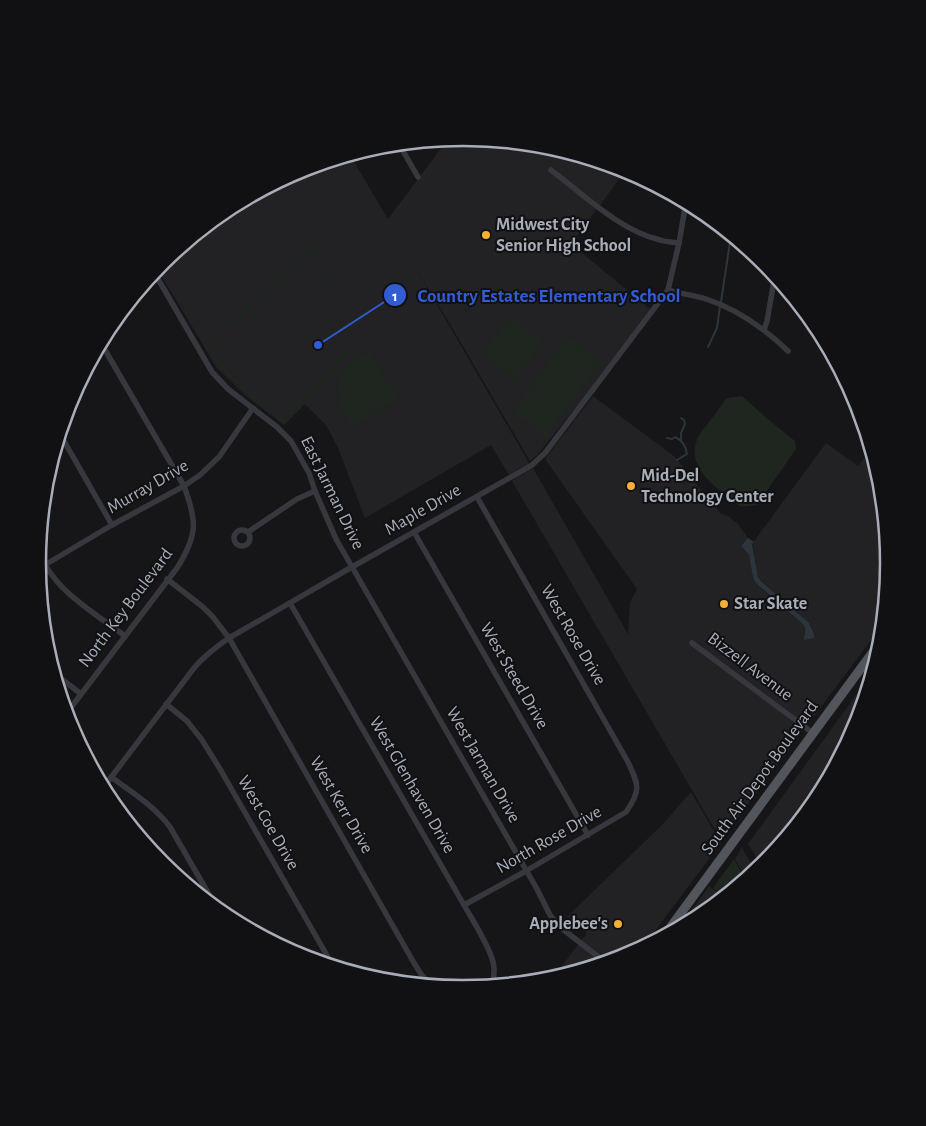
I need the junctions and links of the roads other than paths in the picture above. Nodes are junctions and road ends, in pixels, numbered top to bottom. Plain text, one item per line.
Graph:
1 (403, 151) edge
2 (550, 170) dead end
3 (418, 177) dead end
4 (685, 210) edge
5 (679, 243) junction
6 (158, 279) edge
7 (773, 284) edge
8 (668, 290) junction
9 (764, 330) junction
10 (105, 349) edge
11 (788, 351) dead end
12 (253, 408) junction
13 (64, 441) edge
14 (184, 486) junction
15 (315, 491) junction
16 (477, 497) junction
17 (112, 525) junction
18 (248, 532) dead end
19 (414, 532) junction
20 (46, 564) edge
21 (46, 567) edge
22 (352, 567) junction
23 (167, 579) junction
24 (290, 603) junction
25 (125, 636) junction
26 (229, 638) junction
27 (692, 643) dead end
28 (869, 656) edge
29 (63, 680) edge
30 (81, 694) junction
31 (166, 704) junction
32 (72, 706) edge
33 (813, 733) junction
34 (111, 777) junction
35 (108, 781) edge
36 (637, 790) joint
37 (588, 835) junction
38 (526, 871) junction
39 (208, 894) edge
40 (464, 905) junction
41 (674, 922) edge
42 (599, 957) edge
43 (328, 958) edge
44 (424, 978) edge
45 (494, 979) edge

1 - 3 street
2 - 5 street
4 - 5 street, Maple Drive
5 - 8 street, Maple Drive
6 - 12 street, East Jarman Drive
7 - 9 street
8 - 9 street
8 - 16 street, Maple Drive
9 - 11 street
10 - 14 street, North Key Boulevard
12 - 14 street, Murray Drive
12 - 15 street, East Jarman Drive
13 - 17 street
14 - 17 street, Murray Drive
14 - 23 street, North Key Boulevard
15 - 18 street
15 - 22 street, East Jarman Drive
16 - 19 street, Maple Drive
16 - 36 street, West Rose Drive
17 - 20 street, Murray Drive
19 - 22 street, Maple Drive
19 - 37 street, West Steed Drive
21 - 25 street
22 - 24 street, Maple Drive
22 - 38 street, West Jarman Drive
23 - 25 street, North Key Boulevard
23 - 26 street, West Kerr Drive
24 - 26 street, Maple Drive
24 - 40 street, West Glenhaven Drive
25 - 30 street, North Key Boulevard
26 - 31 street, Maple Drive
26 - 44 street, West Kerr Drive
27 - 33 street, Bizzell Avenue
28 - 33 main road, South Air Depot Boulevard
29 - 30 street
30 - 32 street, North Key Boulevard
31 - 34 street, Maple Drive
31 - 43 street, West Coe Drive
33 - 41 main road, South Air Depot Boulevard
34 - 35 street, Maple Drive
34 - 39 street
36 - 37 street, North Rose Drive
37 - 38 street, North Rose Drive
38 - 40 street, North Rose Drive
38 - 42 street, West Jarman Drive
40 - 45 street, West Glenhaven Drive

